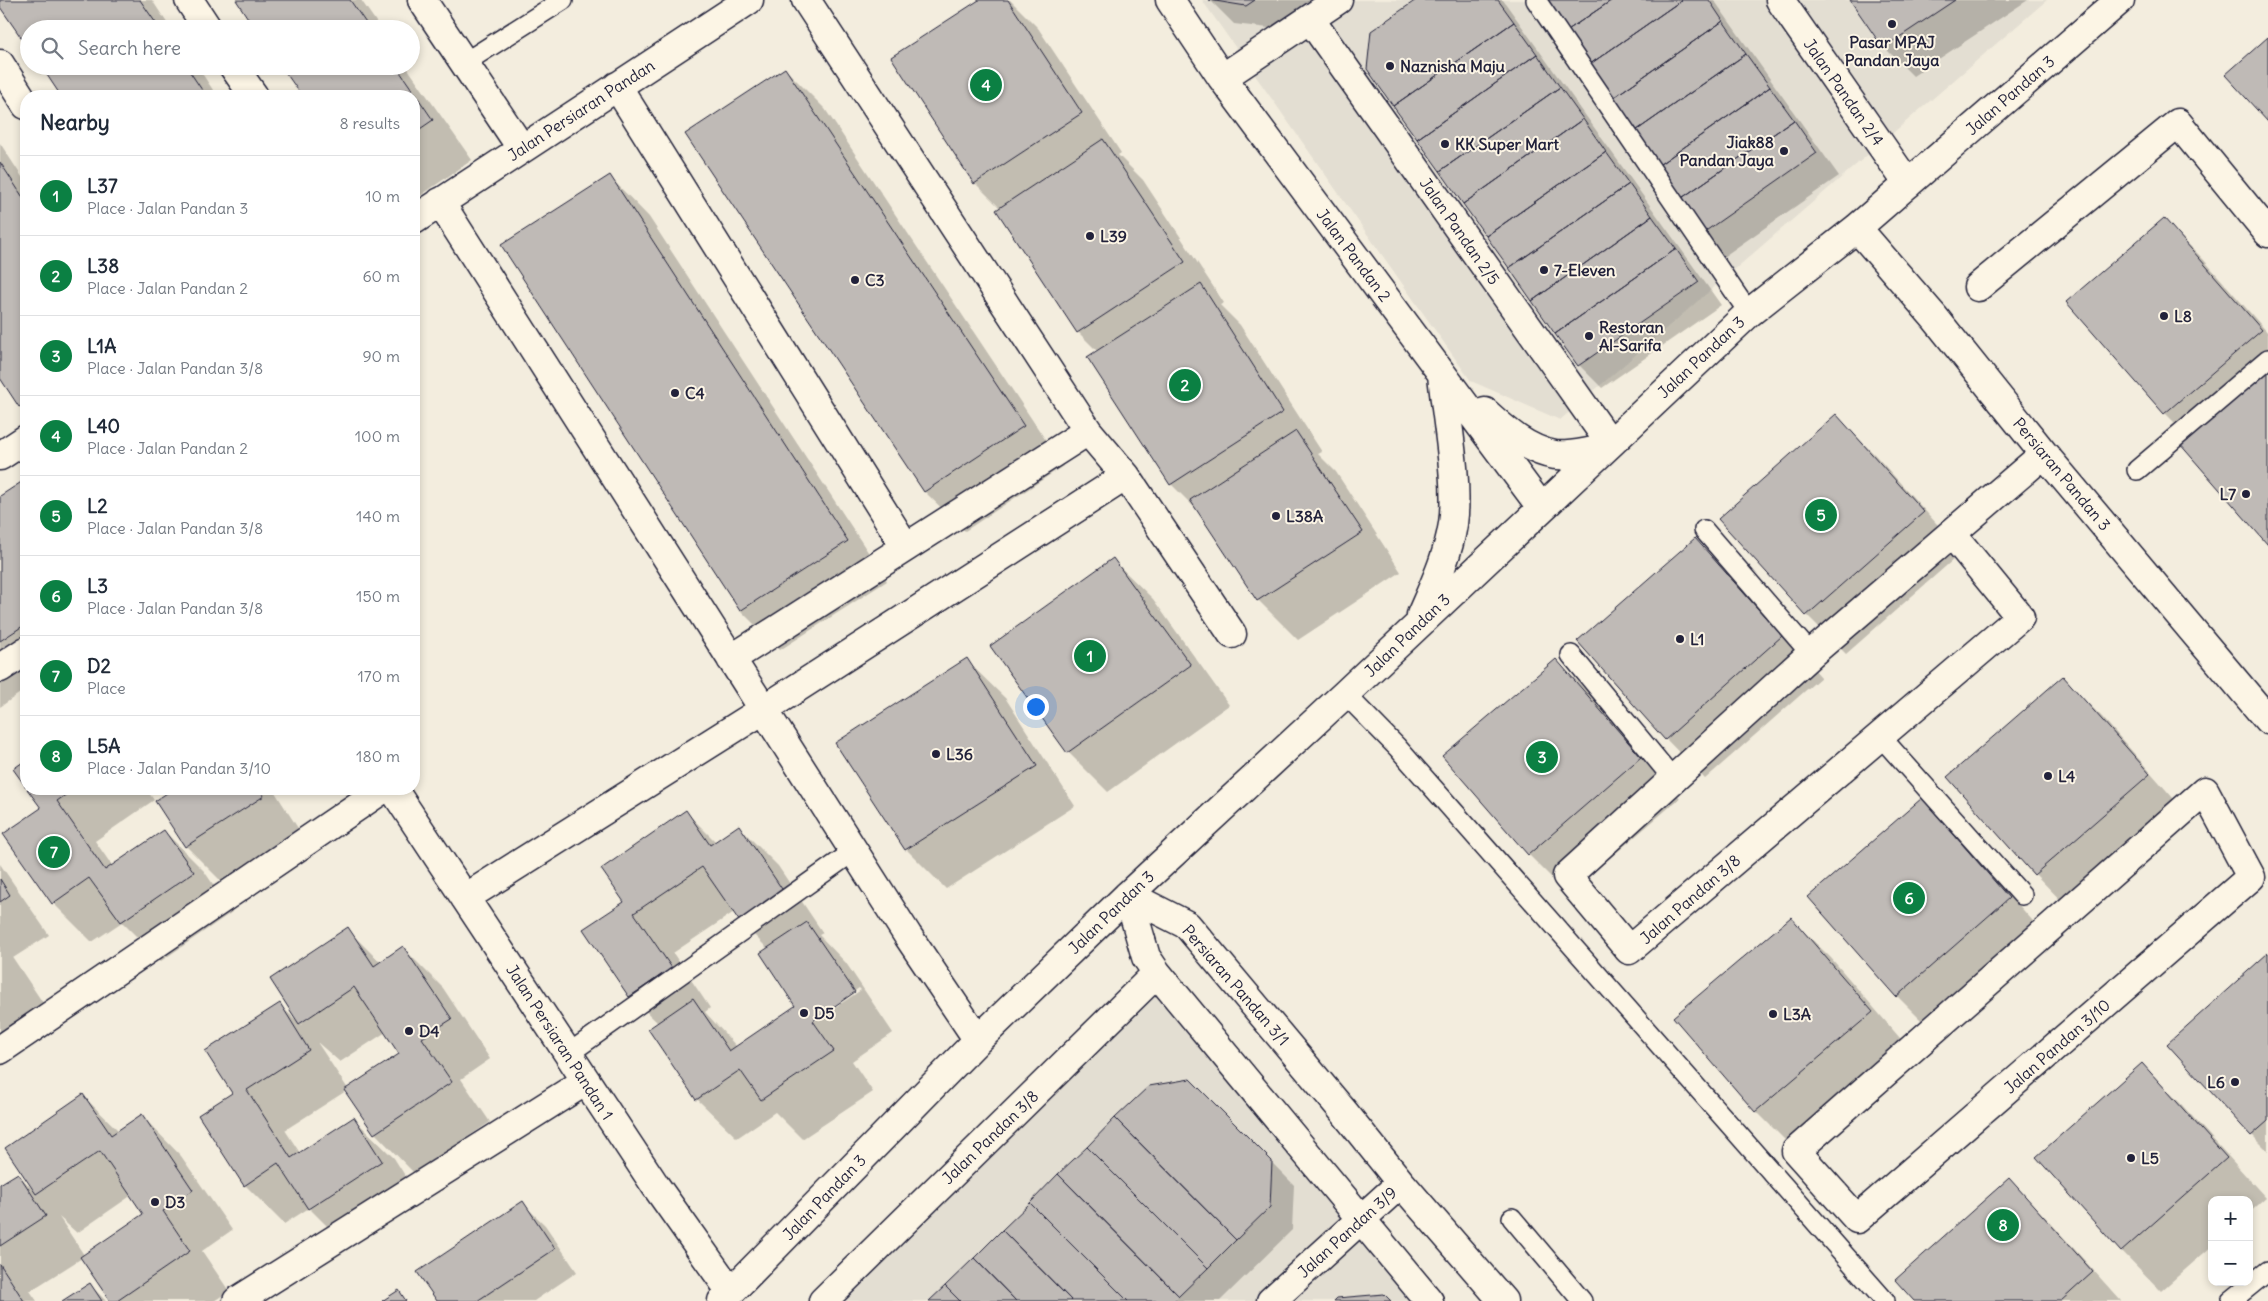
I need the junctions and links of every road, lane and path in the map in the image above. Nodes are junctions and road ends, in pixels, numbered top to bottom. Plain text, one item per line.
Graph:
1 (188, 0) edge
2 (422, 0) edge
3 (562, 0) edge
4 (749, 0) edge
5 (806, 0) edge
6 (1170, 0) edge
7 (1338, 0) edge
8 (1536, 0) edge
9 (1780, 0) edge
10 (2120, 0) edge
11 (1310, 18) junction
12 (202, 20) edge
13 (464, 63) junction
14 (0, 64) edge
15 (239, 75) edge
16 (1222, 78) junction
17 (617, 86) junction
18 (250, 90) edge
19 (20, 96) edge
20 (522, 149) junction
21 (1908, 184) junction
22 (440, 202) junction
23 (420, 216) edge
24 (1857, 228) junction
25 (2268, 233) edge
26 (1978, 287) dead end
27 (1748, 314) junction
28 (2268, 359) edge
29 (1442, 372) junction
30 (1088, 430) junction
31 (1606, 446) junction
32 (2044, 454) junction
33 (2137, 470) dead end
34 (1126, 476) junction
35 (1541, 507) junction
36 (1704, 530) dead end
37 (1952, 534) junction
38 (905, 546) junction
39 (1417, 625) junction
40 (1232, 634) dead end
41 (1571, 654) dead end
42 (1811, 654) junction
43 (20, 656) edge
44 (731, 659) junction
45 (0, 668) edge
46 (1346, 694) junction
47 (763, 710) junction
48 (2265, 710) edge
49 (1880, 736) junction
50 (1674, 780) junction
51 (374, 795) edge
52 (397, 795) edge
53 (854, 851) junction
54 (2259, 874) edge
55 (1128, 895) junction
56 (2022, 895) dead end
57 (465, 898) junction
58 (1157, 973) junction
59 (978, 1040) junction
60 (0, 1050) edge
61 (568, 1054) junction
62 (586, 1081) junction
63 (1401, 1183) junction
64 (1512, 1218) dead end
65 (1360, 1219) junction
66 (2268, 1271) edge
67 (726, 1297) edge
68 (236, 1301) edge
69 (822, 1301) edge
70 (1271, 1301) edge
71 (1429, 1301) edge
72 (1502, 1301) edge
73 (1582, 1301) edge
74 (1885, 1301) edge
75 (2231, 1301) edge

1 - 12 street
2 - 13 street
3 - 13 lane
4 - 17 street, Jalan Persiaran Pandan
5 - 30 street
6 - 16 street, Jalan Pandan 2
7 - 11 street
8 - 27 lane
9 - 21 street, Jalan Pandan 2/4
10 - 21 street, Jalan Pandan 3
11 - 16 street
11 - 31 street, Jalan Pandan 2/5
13 - 20 street
14 - 19 street
15 - 18 street
16 - 29 street, Jalan Pandan 2
17 - 20 street, Jalan Persiaran Pandan
17 - 38 street
20 - 22 street, Jalan Persiaran Pandan
21 - 24 street, Jalan Pandan 3
22 - 23 street, Jalan Persiaran Pandan
22 - 44 street
24 - 27 street, Jalan Pandan 3
24 - 32 street, Persiaran Pandan 3
25 - 26 street
27 - 31 street, Jalan Pandan 3
28 - 33 lane
29 - 31 street
29 - 35 street, Jalan Pandan 2
29 - 39 street
30 - 34 street
30 - 38 street
31 - 35 street, Jalan Pandan 3
32 - 37 street, Jalan Pandan 3/8
32 - 48 street, Persiaran Pandan 3
34 - 40 street
34 - 47 street
35 - 39 street, Jalan Pandan 3
36 - 42 lane
37 - 42 street, Jalan Pandan 3/8
37 - 49 street, Jalan Pandan 3/8
38 - 44 street
39 - 46 street, Jalan Pandan 3
41 - 50 lane
42 - 50 street, Jalan Pandan 3/8
43 - 45 street
44 - 47 street
46 - 55 street, Jalan Pandan 3
46 - 74 lane
47 - 53 street
47 - 57 street
49 - 50 street, Jalan Pandan 3/8
49 - 56 lane
51 - 60 street
52 - 57 street, Jalan Persiaran Pandan 1
53 - 59 street
53 - 61 lane
54 - 54 street, Jalan Pandan 3/10
55 - 58 street
55 - 59 street, Jalan Pandan 3
55 - 63 street, Persiaran Pandan 3/1
57 - 61 street, Jalan Persiaran Pandan 1
58 - 65 street
58 - 69 street, Jalan Pandan 3/8
59 - 67 street, Jalan Pandan 3
61 - 62 street, Jalan Persiaran Pandan 1
62 - 67 street, Jalan Persiaran Pandan 1
62 - 68 street
63 - 65 street, Jalan Pandan 3/9
63 - 72 street, Persiaran Pandan 3/1
64 - 73 lane
65 - 70 street, Jalan Pandan 3/9
65 - 71 street
66 - 75 lane

